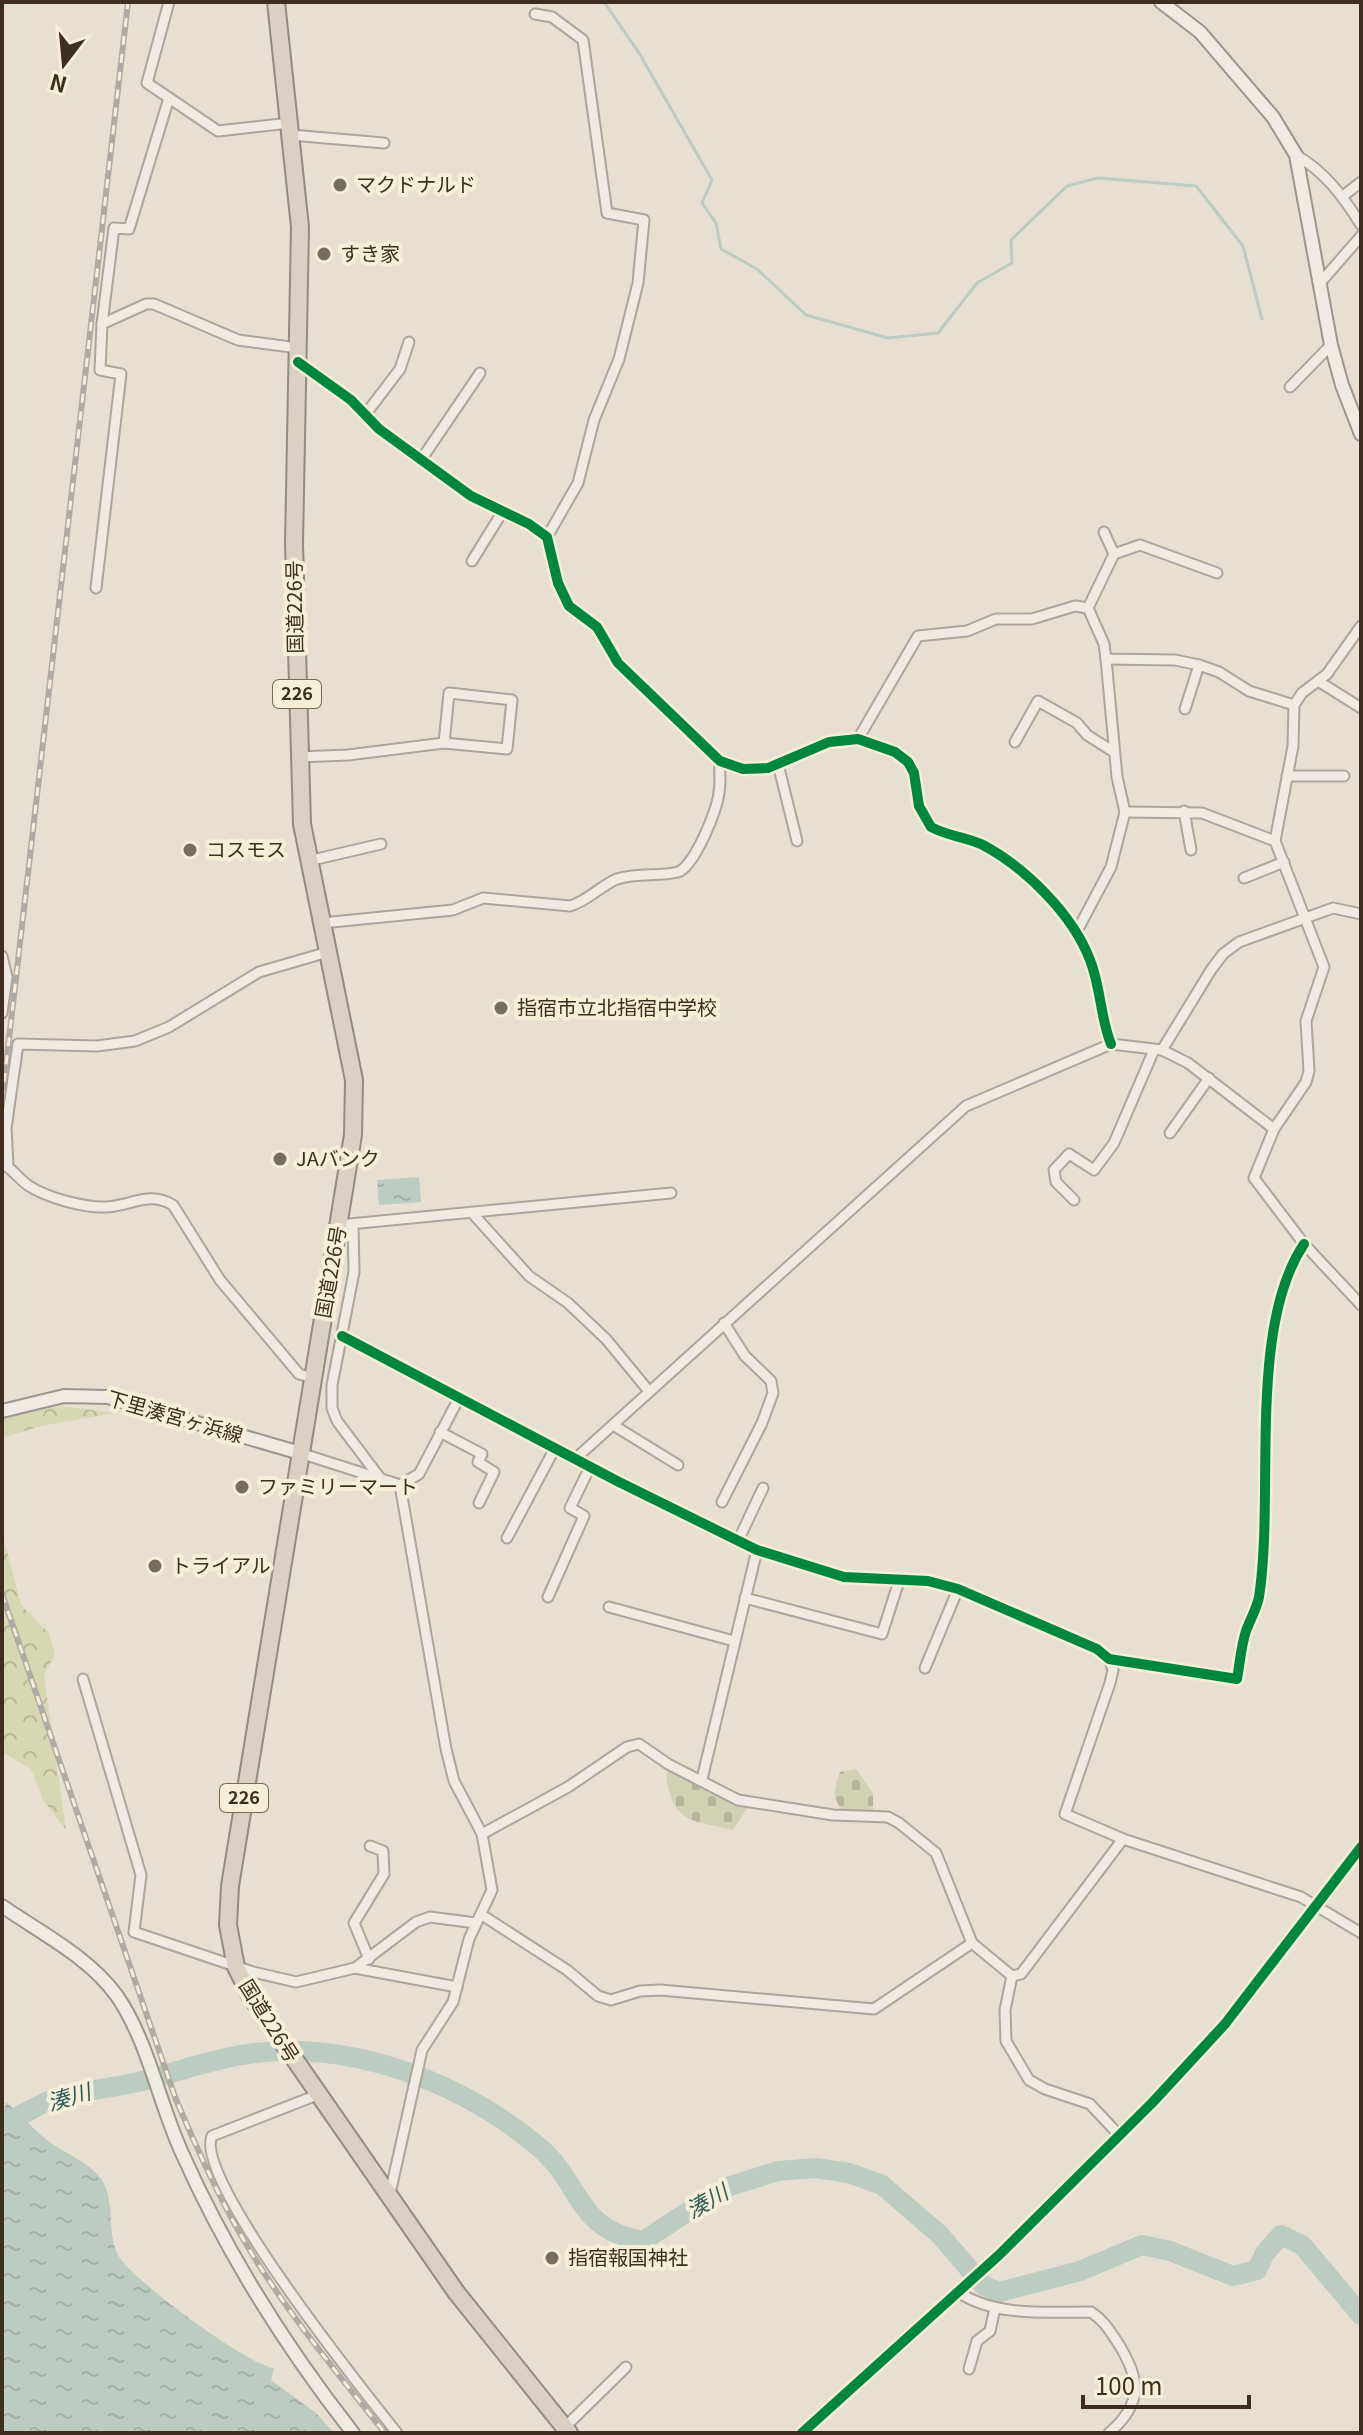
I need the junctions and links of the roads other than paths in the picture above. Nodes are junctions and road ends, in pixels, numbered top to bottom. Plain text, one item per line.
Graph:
1 (169, 2) edge
2 (276, 2) edge
3 (1161, 2) edge
4 (535, 14) dead end
5 (169, 98) junction
6 (290, 129) junction
7 (384, 143) dead end
8 (1296, 155) junction
9 (1361, 182) edge
10 (1343, 196) junction
11 (1361, 225) edge
12 (1361, 236) edge
13 (1321, 282) junction
14 (102, 324) junction
15 (409, 342) dead end
16 (1331, 345) junction
17 (298, 355) junction
18 (480, 373) dead end
19 (1290, 387) dead end
20 (365, 415) junction
21 (1361, 434) edge
22 (421, 460) junction
23 (503, 511) junction
24 (1104, 532) dead end
25 (547, 537) junction
26 (1114, 554) junction
27 (472, 561) dead end
28 (1217, 573) dead end
29 (96, 588) dead end
30 (1088, 608) junction
31 (1361, 626) edge
32 (1106, 659) junction
33 (1199, 665) junction
34 (1318, 681) junction
35 (1294, 705) junction
36 (1361, 708) edge
37 (1185, 709) dead end
38 (858, 739) junction
39 (1015, 742) dead end
40 (444, 743) junction
41 (1114, 752) junction
42 (299, 757) junction
43 (720, 761) junction
44 (778, 764) junction
45 (1287, 776) junction
46 (1344, 776) dead end
47 (1184, 811) junction
48 (1125, 812) junction
49 (797, 841) dead end
50 (1275, 841) junction
51 (381, 844) dead end
52 (1191, 850) dead end
53 (308, 861) junction
54 (1284, 862) junction
55 (1244, 878) dead end
56 (1361, 914) edge
57 (1307, 915) junction
58 (322, 923) junction
59 (1076, 933) junction
60 (328, 952) junction
61 (2, 956) edge
62 (2, 1013) edge
63 (1111, 1044) junction
64 (1158, 1050) junction
65 (1209, 1078) junction
66 (1274, 1129) junction
67 (1170, 1133) dead end
68 (5, 1165) edge
69 (671, 1193) dead end
70 (1074, 1200) dead end
71 (474, 1215) junction
72 (346, 1225) junction
73 (1304, 1244) junction
74 (1361, 1305) edge
75 (724, 1323) junction
76 (342, 1336) junction
77 (313, 1378) junction
78 (648, 1390) junction
79 (459, 1398) junction
80 (5, 1410) edge
81 (613, 1425) junction
82 (440, 1432) junction
83 (555, 1448) junction
84 (300, 1453) junction
85 (575, 1459) junction
86 (678, 1465) dead end
87 (590, 1467) junction
88 (383, 1482) junction
89 (400, 1485) junction
90 (763, 1488) dead end
91 (722, 1502) dead end
92 (479, 1503) dead end
93 (507, 1538) dead end
94 (738, 1541) junction
95 (757, 1550) junction
96 (899, 1581) junction
97 (958, 1589) junction
98 (548, 1597) dead end
99 (745, 1598) junction
100 (609, 1607) dead end
101 (734, 1641) junction
102 (1109, 1659) junction
103 (925, 1668) dead end
104 (83, 1679) dead end
105 (702, 1779) junction
106 (482, 1834) junction
107 (1123, 1839) junction
108 (370, 1846) dead end
109 (1361, 1847) edge
110 (2, 1906) edge
111 (1315, 1908) junction
112 (479, 1919) junction
113 (1361, 1933) edge
114 (972, 1943) junction
115 (369, 1959) junction
116 (236, 1967) junction
117 (355, 1968) junction
118 (1012, 1976) junction
119 (457, 1987) junction
120 (317, 2095) junction
121 (1119, 2135) junction
122 (389, 2198) junction
123 (961, 2289) junction
124 (995, 2308) junction
125 (626, 2367) dead end
126 (969, 2369) dead end
127 (567, 2430) edge
128 (353, 2433) edge
129 (397, 2433) edge
130 (802, 2433) edge
131 (1109, 2433) edge

1 - 5 street
2 - 6 highway, 国道226号 / 226
3 - 8 street
4 - 25 street
5 - 6 street
5 - 14 street
6 - 7 street
6 - 17 highway, 国道226号 / 226
8 - 10 street
8 - 13 street
9 - 10 street
10 - 11 street
12 - 13 street
13 - 16 street
14 - 17 street
14 - 29 street
15 - 20 street
16 - 19 street
16 - 21 street
17 - 20 street
17 - 42 highway, 国道226号 / 226
18 - 22 street
20 - 22 street
22 - 23 street
23 - 25 street
23 - 27 street
24 - 26 street
25 - 43 street
26 - 28 street
26 - 30 street
30 - 32 street
30 - 38 street
31 - 34 street
32 - 33 street
32 - 41 street
33 - 35 street
33 - 37 street
34 - 35 street
34 - 36 street
35 - 45 street
38 - 44 street
38 - 59 street
39 - 41 street
40 - 40 street
40 - 42 street
41 - 48 street
42 - 53 highway, 国道226号 / 226
43 - 44 street
43 - 58 street
44 - 49 street
45 - 46 street
45 - 50 street
47 - 48 street
47 - 50 street
47 - 52 street
48 - 59 street
50 - 54 street
51 - 53 street
53 - 58 highway, 国道226号 / 226
54 - 55 street
54 - 57 street
56 - 57 street
57 - 64 street
57 - 66 street
58 - 60 highway, 国道226号 / 226
59 - 63 street
60 - 68 street
60 - 72 highway, 国道226号 / 226
61 - 62 street
63 - 64 street
63 - 75 street
64 - 65 street
64 - 70 street
65 - 66 street
65 - 67 street
66 - 73 street
68 - 77 street
69 - 71 street
71 - 72 street
71 - 78 street
72 - 76 street
72 - 77 highway, 国道226号 / 226
73 - 74 street
73 - 102 street
75 - 78 street
75 - 91 street
76 - 79 street
76 - 88 street
77 - 84 highway, 国道226号 / 226
78 - 81 street
79 - 82 street
79 - 83 street
80 - 84 street, 下里湊宮ヶ浜線
81 - 85 street
81 - 86 street
82 - 89 street
82 - 92 street
83 - 85 street
83 - 93 street
84 - 88 street
84 - 116 highway, 国道226号 / 226
85 - 87 street
87 - 94 street
87 - 98 street
88 - 89 street
89 - 106 street
90 - 94 street
94 - 95 street
95 - 96 street
95 - 99 street
96 - 97 street
96 - 99 street
97 - 102 street
97 - 103 street
99 - 101 street
100 - 101 street
101 - 105 street
102 - 107 street
104 - 116 street
105 - 106 street
105 - 114 street
106 - 112 street
107 - 111 street
107 - 118 street
108 - 115 street
109 - 111 street
110 - 128 street
111 - 113 street
111 - 121 street
112 - 114 street
112 - 115 street
112 - 119 street
114 - 118 street
115 - 117 street
116 - 117 street
116 - 120 highway, 国道226号 / 226
117 - 119 street
118 - 121 street
119 - 122 street
120 - 122 highway, 国道226号 / 226
120 - 129 street
121 - 123 street
122 - 127 highway, 国道226号 / 226
123 - 124 street
123 - 130 street
124 - 126 street
124 - 131 street
125 - 127 street

